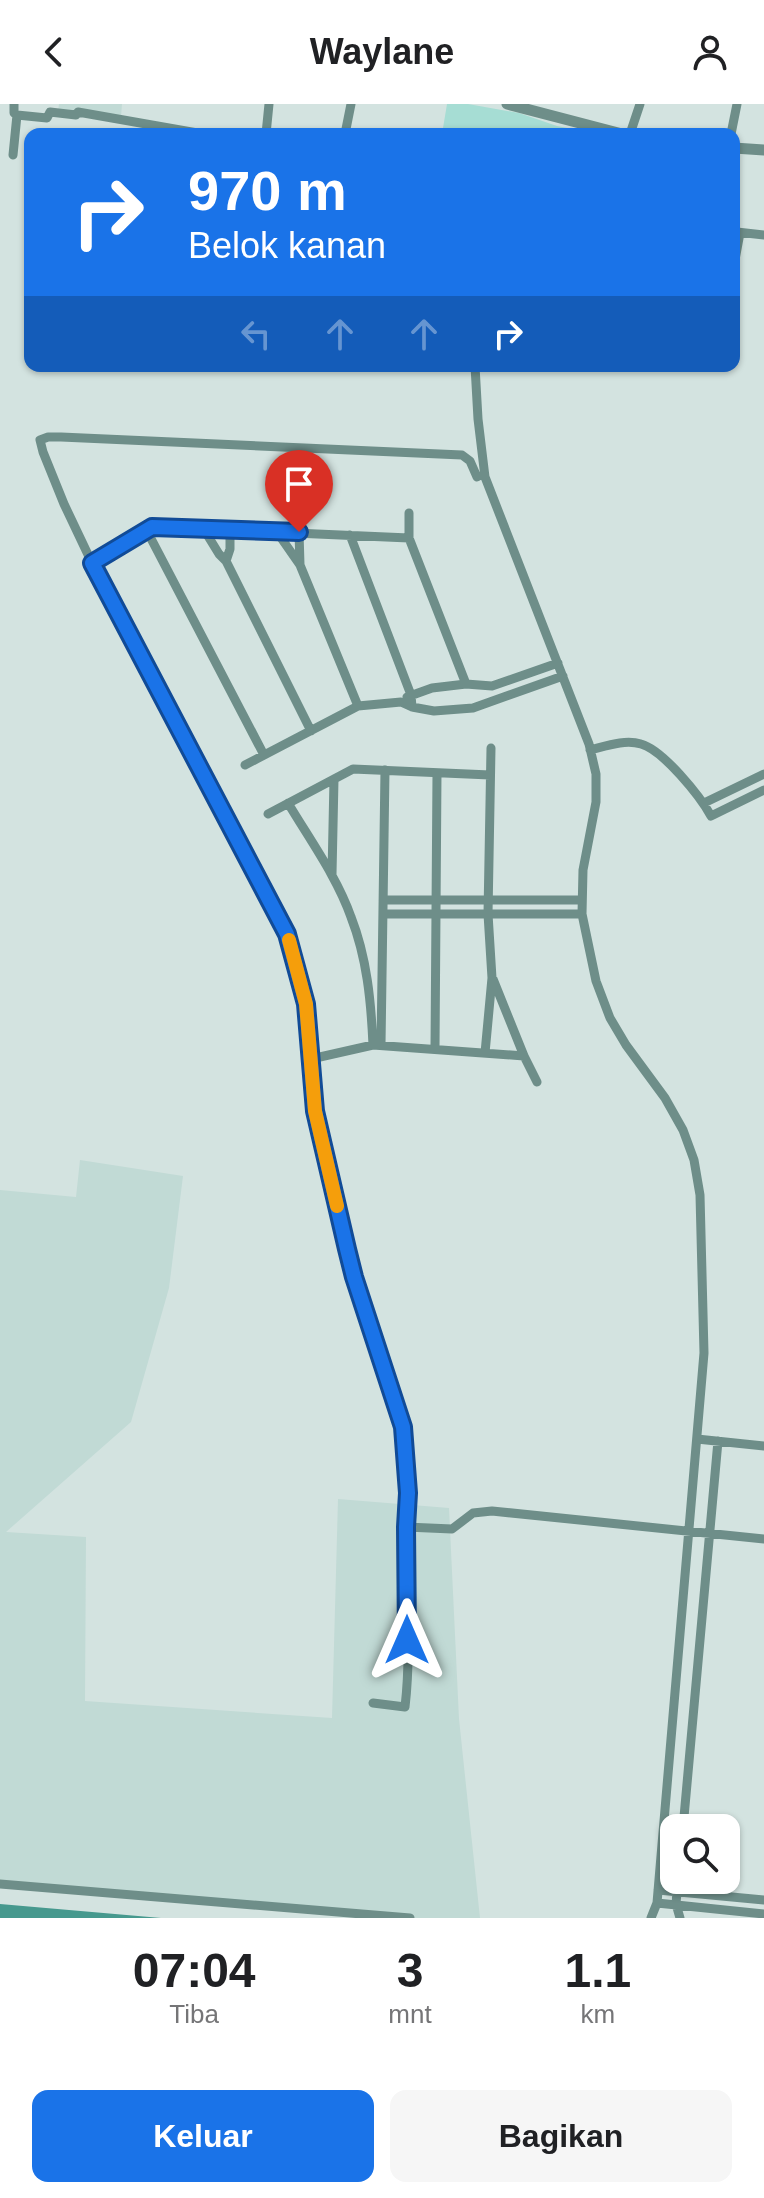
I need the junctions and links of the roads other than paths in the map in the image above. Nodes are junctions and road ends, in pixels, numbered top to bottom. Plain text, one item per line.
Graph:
1 (14, 104) edge
2 (269, 104) edge
3 (351, 104) edge
4 (507, 104) edge
5 (640, 104) edge
6 (737, 104) edge
7 (17, 115) junction
8 (161, 128) edge
9 (267, 128) edge
10 (346, 128) edge
11 (598, 128) edge
12 (632, 128) edge
13 (732, 128) edge
14 (740, 148) edge
15 (764, 150) edge
16 (13, 155) dead end
17 (740, 232) edge
18 (764, 235) edge
19 (475, 372) edge
20 (477, 477) dead end
21 (409, 513) dead end
22 (203, 528) junction
23 (146, 529) junction
24 (230, 530) junction
25 (277, 532) junction
26 (299, 532) junction
27 (350, 535) junction
28 (409, 538) junction
29 (226, 561) junction
30 (92, 563) junction
31 (300, 565) junction
32 (558, 663) junction
33 (563, 676) junction
34 (466, 684) junction
35 (492, 686) junction
36 (411, 695) junction
37 (497, 701) junction
38 (401, 702) junction
39 (358, 706) junction
40 (412, 707) junction
41 (311, 731) junction
42 (491, 748) dead end
43 (590, 750) junction
44 (264, 755) junction
45 (245, 765) dead end
46 (385, 770) junction
47 (437, 773) junction
48 (764, 774) edge
49 (490, 775) junction
50 (334, 779) junction
51 (764, 790) edge
52 (288, 803) junction
53 (704, 803) junction
54 (268, 814) dead end
55 (332, 877) junction
56 (383, 900) junction
57 (436, 900) junction
58 (488, 900) junction
59 (582, 900) junction
60 (383, 914) junction
61 (436, 914) junction
62 (488, 914) junction
63 (582, 914) junction
64 (492, 978) junction
65 (377, 1045) junction
66 (435, 1049) junction
67 (485, 1053) junction
68 (524, 1056) junction
69 (311, 1059) junction
70 (537, 1082) dead end
71 (697, 1441) junction
72 (718, 1442) junction
73 (764, 1446) edge
74 (406, 1527) junction
75 (688, 1531) junction
76 (709, 1533) junction
77 (764, 1539) edge
78 (373, 1703) dead end
79 (684, 1814) edge
80 (0, 1884) edge
81 (658, 1890) joint
82 (677, 1894) edge
83 (699, 1894) edge
84 (764, 1900) edge
85 (657, 1903) junction
86 (676, 1904) junction
87 (764, 1914) edge
88 (410, 1918) edge
89 (651, 1918) edge
90 (680, 1918) edge

1 - 7 street
2 - 9 street
3 - 10 street
4 - 11 street
5 - 12 street
6 - 13 street
7 - 8 street
7 - 16 street
14 - 15 street
17 - 18 street
19 - 32 street
20 - 30 street
21 - 28 street
22 - 23 street
22 - 24 street
22 - 29 street
23 - 30 street
23 - 44 street
24 - 25 street
24 - 29 street
25 - 26 street
25 - 31 street
26 - 27 street
26 - 31 street
27 - 28 street
27 - 36 street
28 - 34 street
29 - 41 street
30 - 69 street
31 - 39 street
32 - 33 street
32 - 35 street
33 - 37 street
33 - 43 street
34 - 35 street
34 - 36 street
35 - 37 street
36 - 38 street
36 - 40 street
37 - 40 street
38 - 39 street
38 - 40 street
39 - 41 street
41 - 44 street
42 - 49 street
43 - 53 street
43 - 59 street
44 - 45 street
46 - 47 street
46 - 50 street
46 - 56 street
47 - 49 street
47 - 57 street
48 - 53 street
49 - 58 street
50 - 52 street
50 - 55 street
51 - 53 street
52 - 54 street
52 - 55 street
55 - 65 street
56 - 57 street
56 - 60 street
57 - 58 street
57 - 61 street
58 - 59 street
58 - 62 street
59 - 63 street
60 - 61 street
60 - 65 street
61 - 62 street
61 - 66 street
62 - 63 street
62 - 64 street
63 - 71 street
64 - 67 street
64 - 68 street
65 - 66 street
65 - 69 street
66 - 67 street
67 - 68 street
68 - 70 street
69 - 74 street
71 - 72 street
71 - 75 street
72 - 73 street
72 - 76 street
74 - 75 street
74 - 78 street
75 - 76 street
75 - 81 street
76 - 77 street
76 - 79 street
80 - 88 street
81 - 85 street
82 - 86 street
83 - 84 street
85 - 86 street
85 - 89 street
86 - 87 street
86 - 90 street

